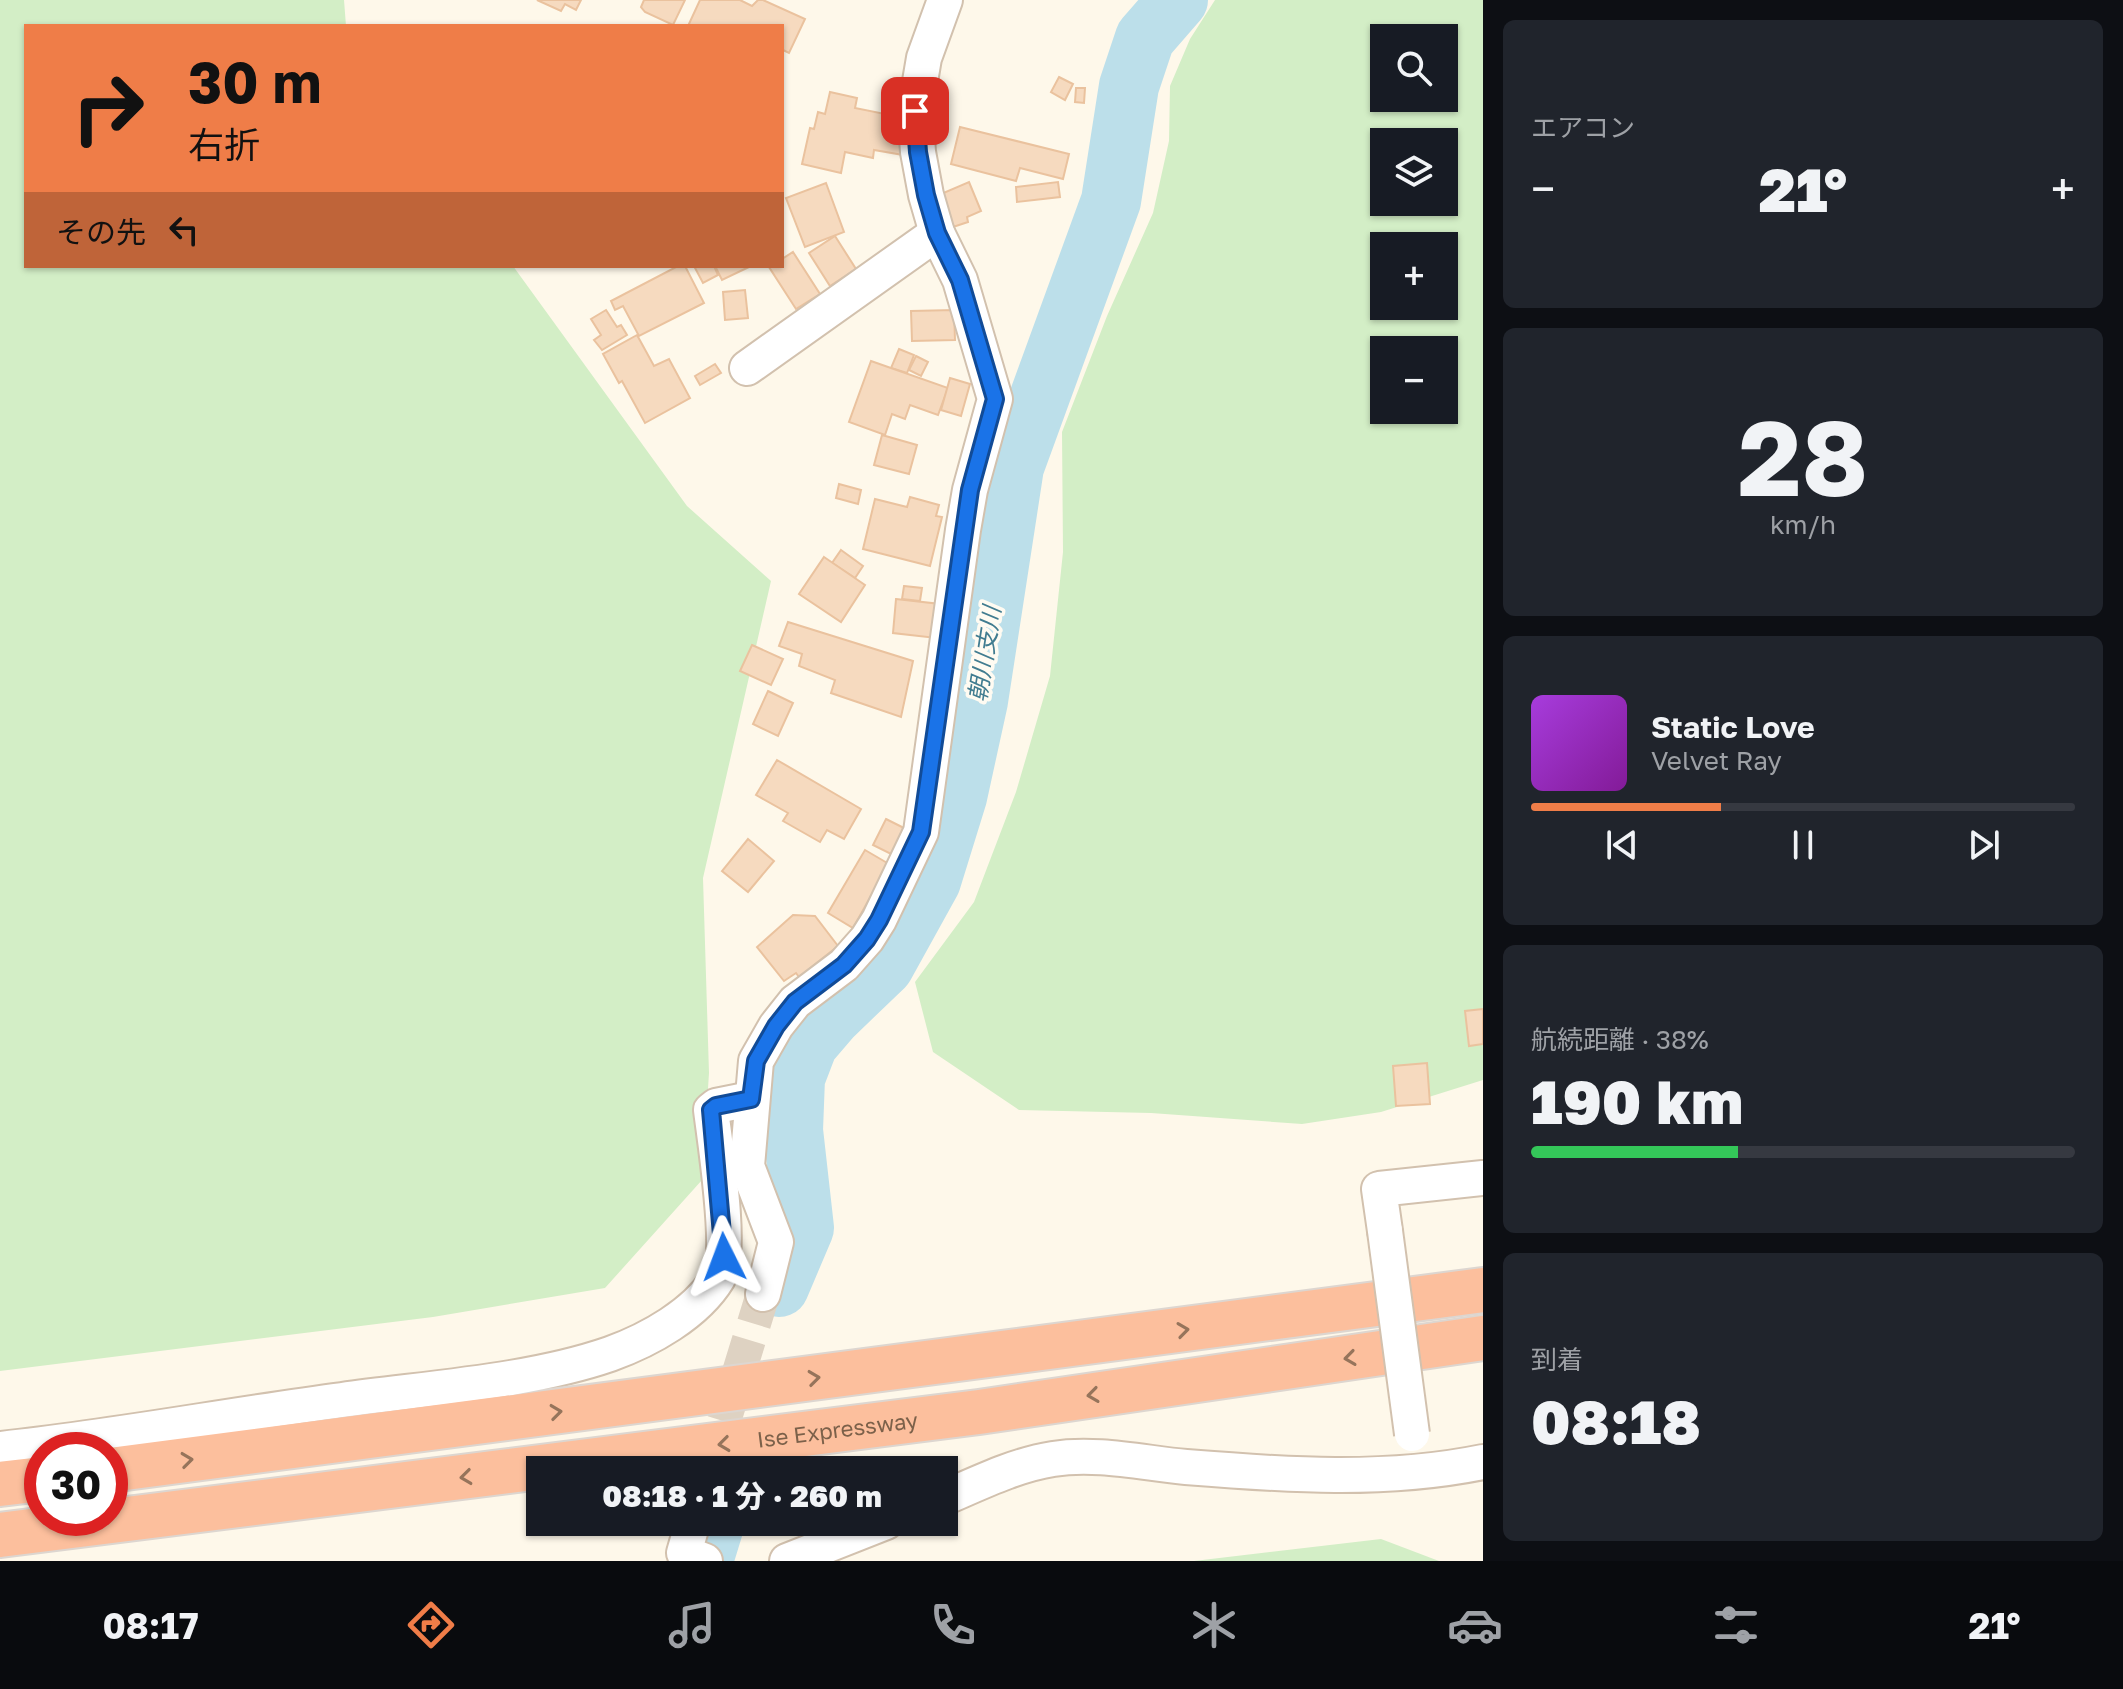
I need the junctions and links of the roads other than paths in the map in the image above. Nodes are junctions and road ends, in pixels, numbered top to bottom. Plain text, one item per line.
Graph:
1 (945, 0) edge
2 (937, 233) junction
3 (747, 368) dead end
4 (751, 1099) junction
5 (1483, 1178) edge
6 (1483, 1290) edge
7 (763, 1294) tunnel mouth
8 (1483, 1338) edge
9 (0, 1449) edge
10 (1483, 1462) edge
11 (128, 1468) edge
12 (1417, 1473) junction
13 (24, 1481) edge
14 (0, 1484) edge
15 (958, 1492) edge
16 (0, 1535) edge
17 (850, 1536) edge
18 (787, 1561) edge

1 - 2 street
2 - 3 street
2 - 4 street
4 - 7 street
4 - 9 street
5 - 12 street, bridge
11 -> 6 highway
8 -> 16 highway, Ise Expressway
10 - 12 street
12 - 15 street
13 - 14 highway
17 - 18 street

